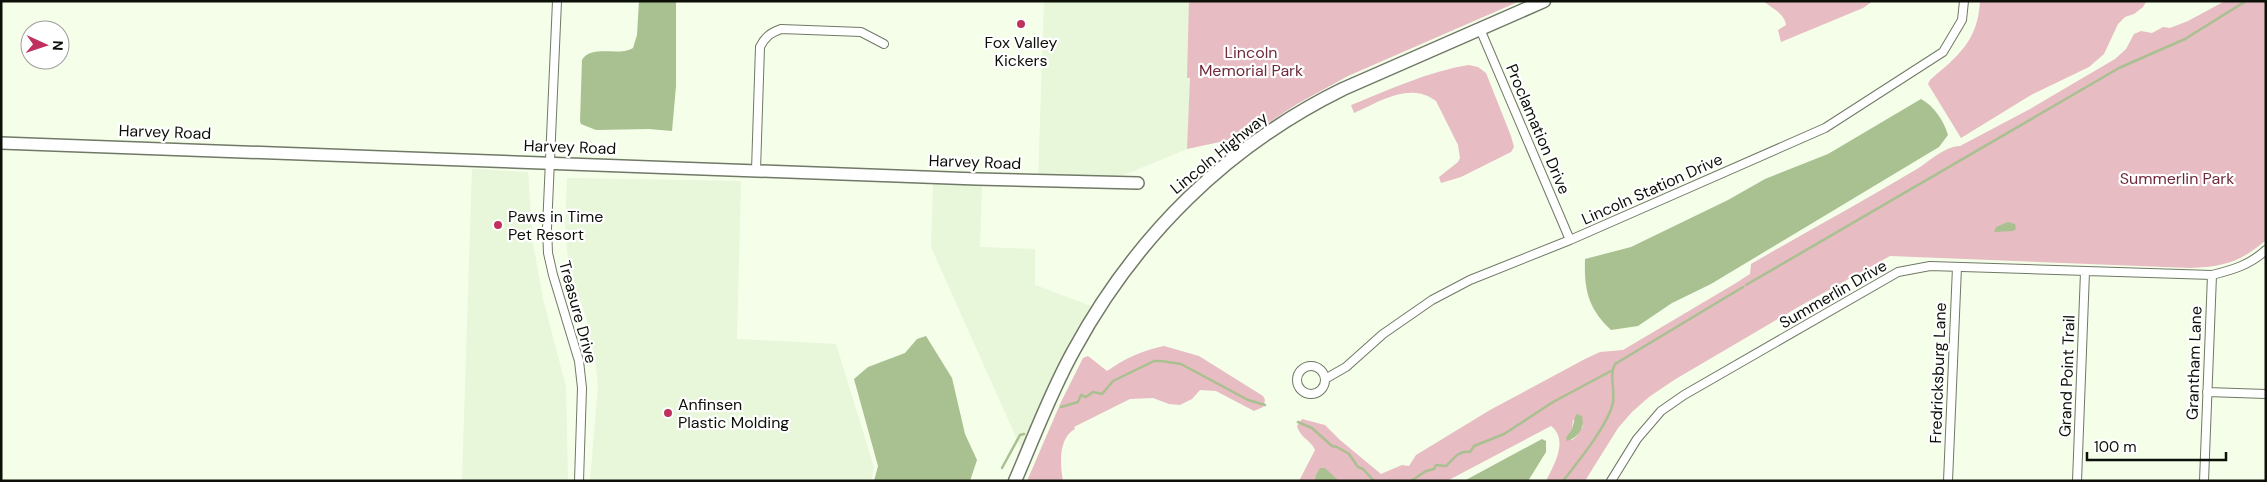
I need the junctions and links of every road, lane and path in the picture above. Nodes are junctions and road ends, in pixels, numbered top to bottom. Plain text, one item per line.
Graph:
1 (557, 1) edge
2 (1544, 1) edge
3 (1964, 1) edge
4 (1480, 29) junction
5 (884, 44) dead end
6 (1, 143) edge
7 (551, 162) junction
8 (756, 170) junction
9 (1138, 183) dead end
10 (1570, 240) junction
11 (2266, 250) edge
12 (1957, 266) junction
13 (2085, 272) junction
14 (2212, 275) junction
15 (1325, 379) dead end
16 (2207, 392) junction
17 (2266, 394) edge
18 (579, 481) edge
19 (1015, 481) edge
20 (1611, 481) edge
21 (1948, 481) edge
22 (2077, 481) edge
23 (2204, 481) edge

1 - 7 street, Treasure Drive
2 - 4 main road, Lincoln Highway
3 - 10 street, Lincoln Station Drive
4 - 10 street, Proclamation Drive
4 - 19 main road, Lincoln Highway
5 - 8 street
6 - 7 street, Harvey Road
7 - 8 street, Harvey Road
7 - 18 street, Treasure Drive
8 - 9 street, Harvey Road
10 - 15 street, Lincoln Station Drive
11 - 14 street, Summerlin Drive
12 - 13 street, Summerlin Drive
12 - 20 street, Summerlin Drive
12 - 21 street, Fredricksburg Lane
13 - 14 street, Summerlin Drive
13 - 22 street, Grand Point Trail
14 - 16 street, Grantham Lane
16 - 17 street
16 - 23 street, Grantham Lane

